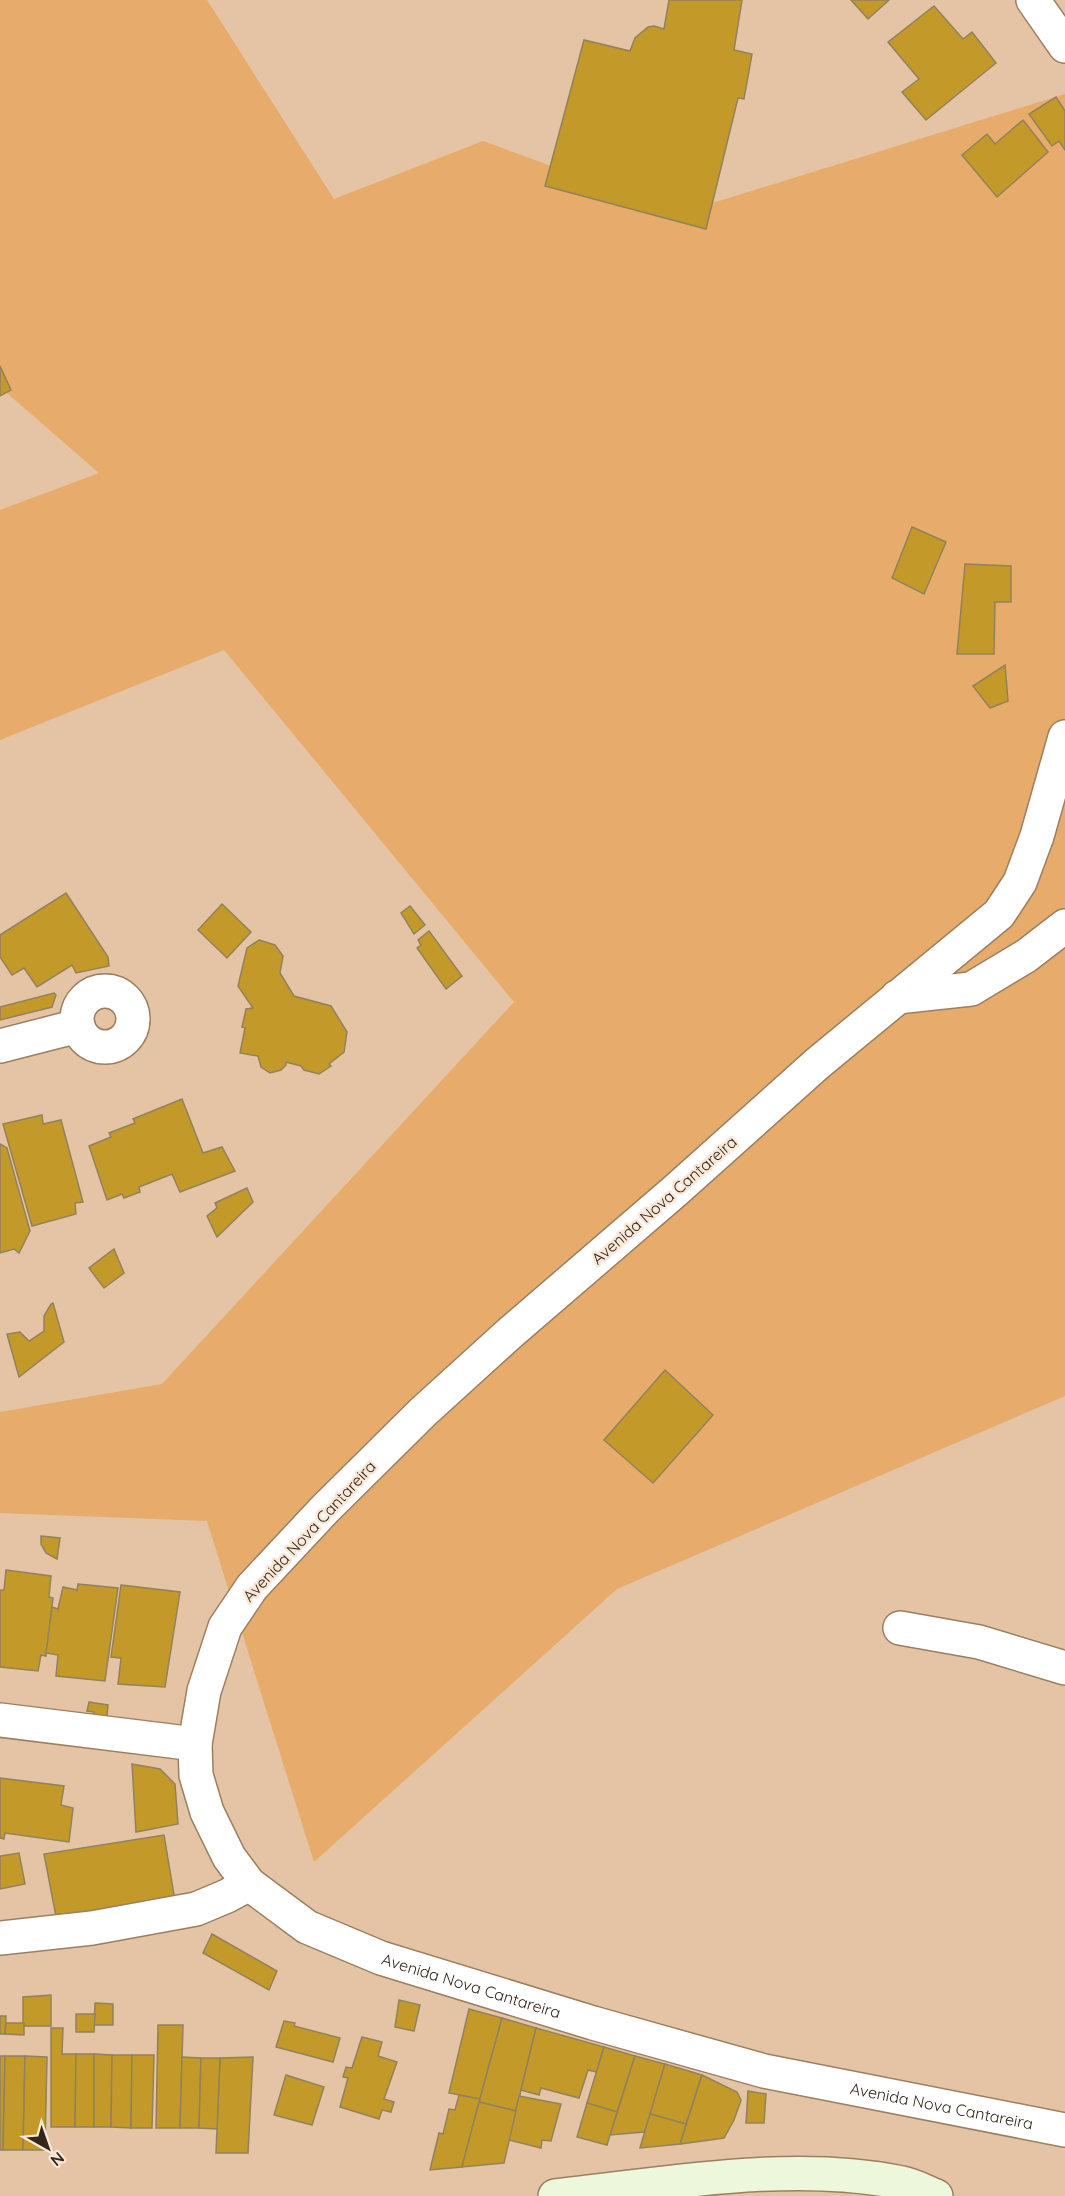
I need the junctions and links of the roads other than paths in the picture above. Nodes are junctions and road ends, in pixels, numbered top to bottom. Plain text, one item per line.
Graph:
1 (1033, 0) edge
2 (1065, 46) edge
3 (1065, 737) edge
4 (1065, 926) edge
5 (897, 997) junction
6 (78, 1026) dead end
7 (0, 1046) edge
8 (900, 1629) dead end
9 (1065, 1668) edge
10 (0, 1720) edge
11 (195, 1744) junction
12 (249, 1884) junction
13 (0, 1938) edge
14 (1065, 2130) edge
15 (669, 2189) edge
16 (555, 2196) edge
17 (936, 2196) edge

1 - 2 street
3 - 5 street, Avenida Nova Cantareira
4 - 5 street
5 - 11 street, Avenida Nova Cantareira
6 - 7 street
8 - 9 street
10 - 11 street
11 - 12 street, Avenida Nova Cantareira
12 - 13 street
12 - 14 street, Avenida Nova Cantareira
15 - 16 main road
15 - 17 main road

